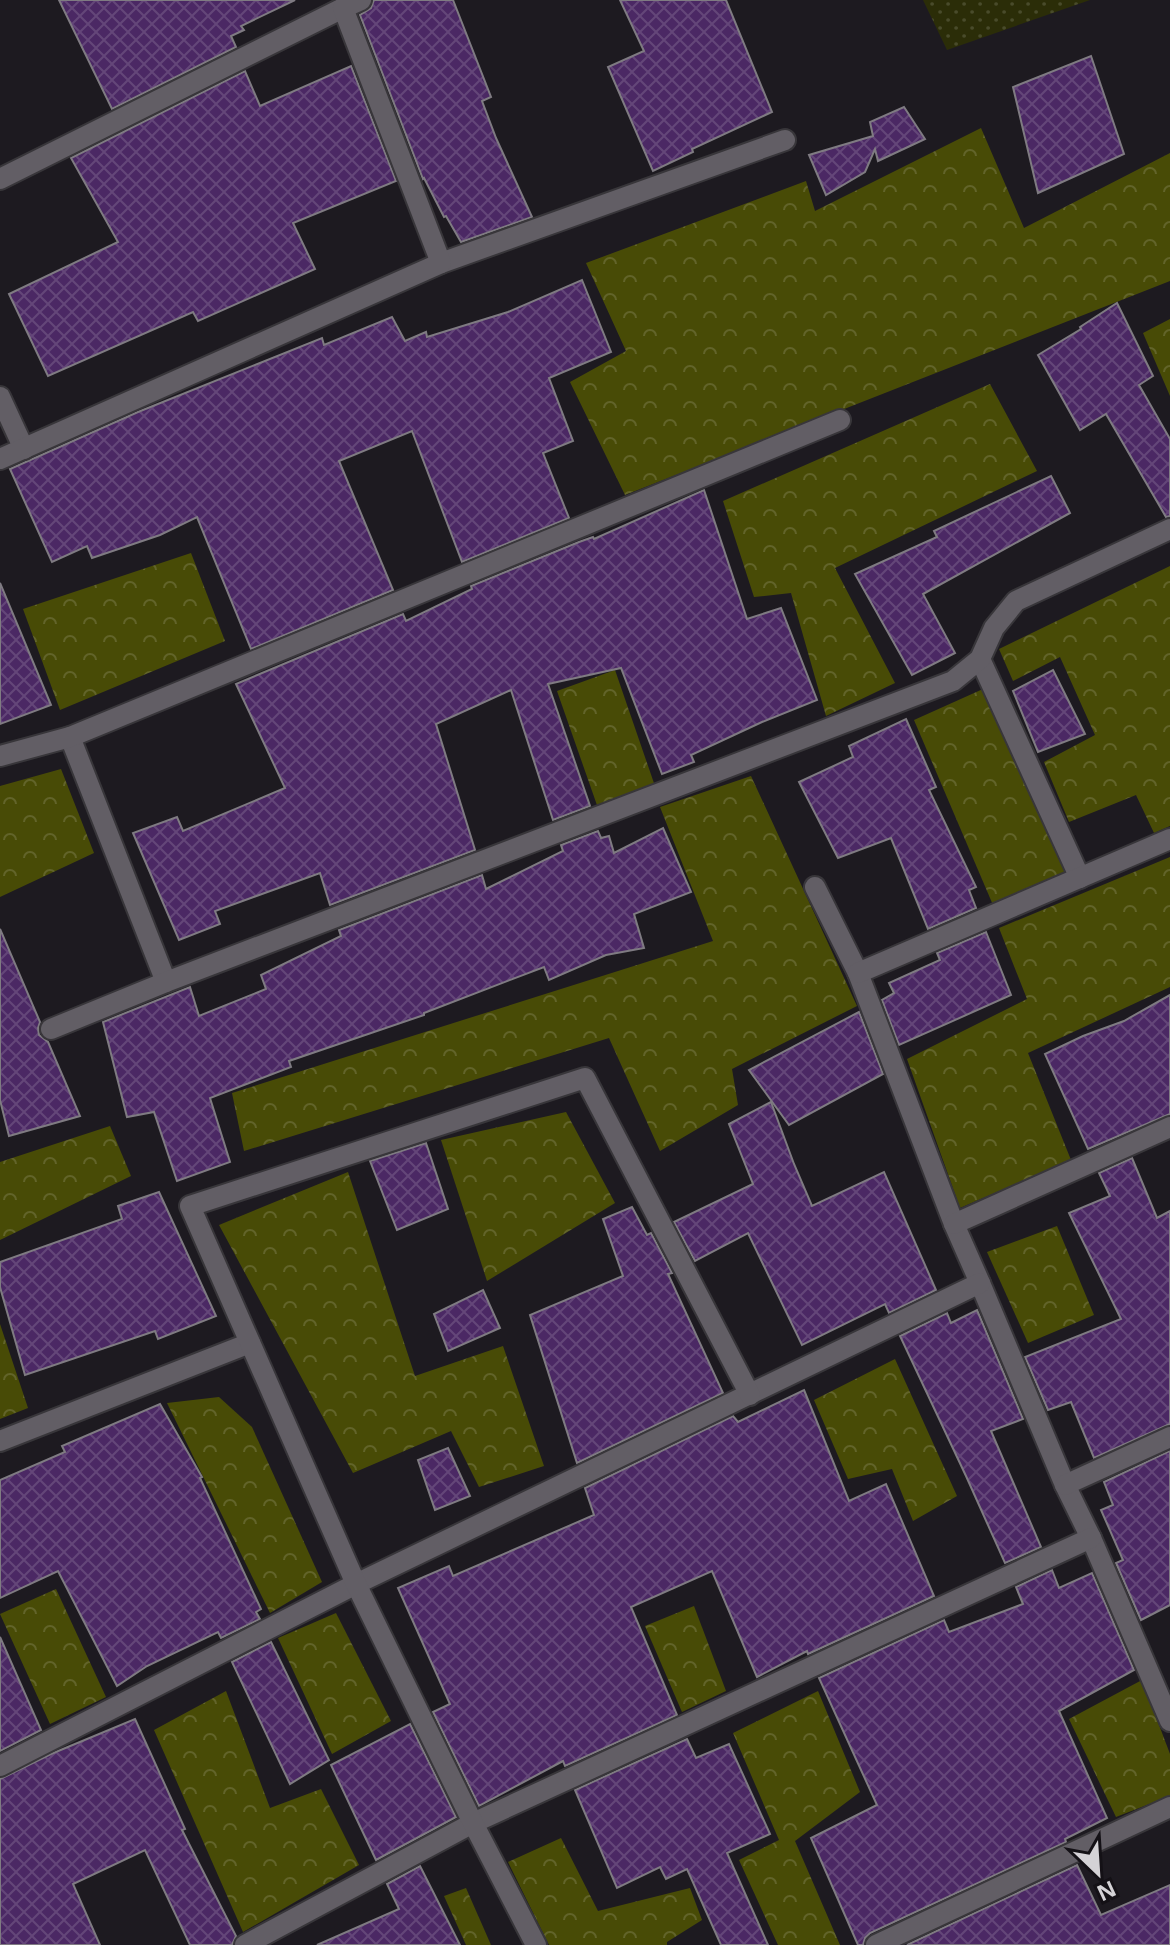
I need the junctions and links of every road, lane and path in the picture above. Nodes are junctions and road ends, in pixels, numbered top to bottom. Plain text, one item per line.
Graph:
1 (352, 4) edge
2 (785, 140) dead end
3 (0, 179) edge
4 (441, 263) junction
5 (0, 397) edge
6 (840, 420) dead end
7 (24, 449) junction
8 (0, 459) edge
9 (1170, 529) edge
10 (980, 659) junction
11 (70, 737) junction
12 (0, 756) edge
13 (1170, 839) edge
14 (1080, 878) junction
15 (815, 887) dead end
16 (858, 973) junction
17 (166, 982) junction
18 (51, 1029) dead end
19 (1170, 1127) edge
20 (954, 1224) junction
21 (980, 1283) junction
22 (250, 1343) junction
23 (750, 1395) junction
24 (1170, 1437) edge
25 (0, 1441) edge
26 (1065, 1485) junction
27 (1091, 1538) junction
28 (356, 1584) junction
29 (1170, 1721) edge
30 (0, 1766) edge
31 (1170, 1807) edge
32 (473, 1823) junction
33 (245, 1945) edge
34 (536, 1945) edge
35 (876, 1945) edge

1 - 3 street
1 - 4 street
2 - 4 street
4 - 7 street
5 - 7 street
6 - 11 street
7 - 8 street
9 - 10 street
10 - 14 street
10 - 17 street
11 - 12 street
11 - 17 street
13 - 14 street
14 - 16 street
15 - 16 street
16 - 20 street
17 - 18 street
19 - 20 street
20 - 21 street
21 - 23 street
21 - 26 street
22 - 23 street
22 - 25 street
22 - 28 street
23 - 28 street
24 - 26 street
26 - 27 street
27 - 29 street
27 - 32 street
28 - 30 street
28 - 32 street
31 - 35 street
32 - 33 street
32 - 34 street

